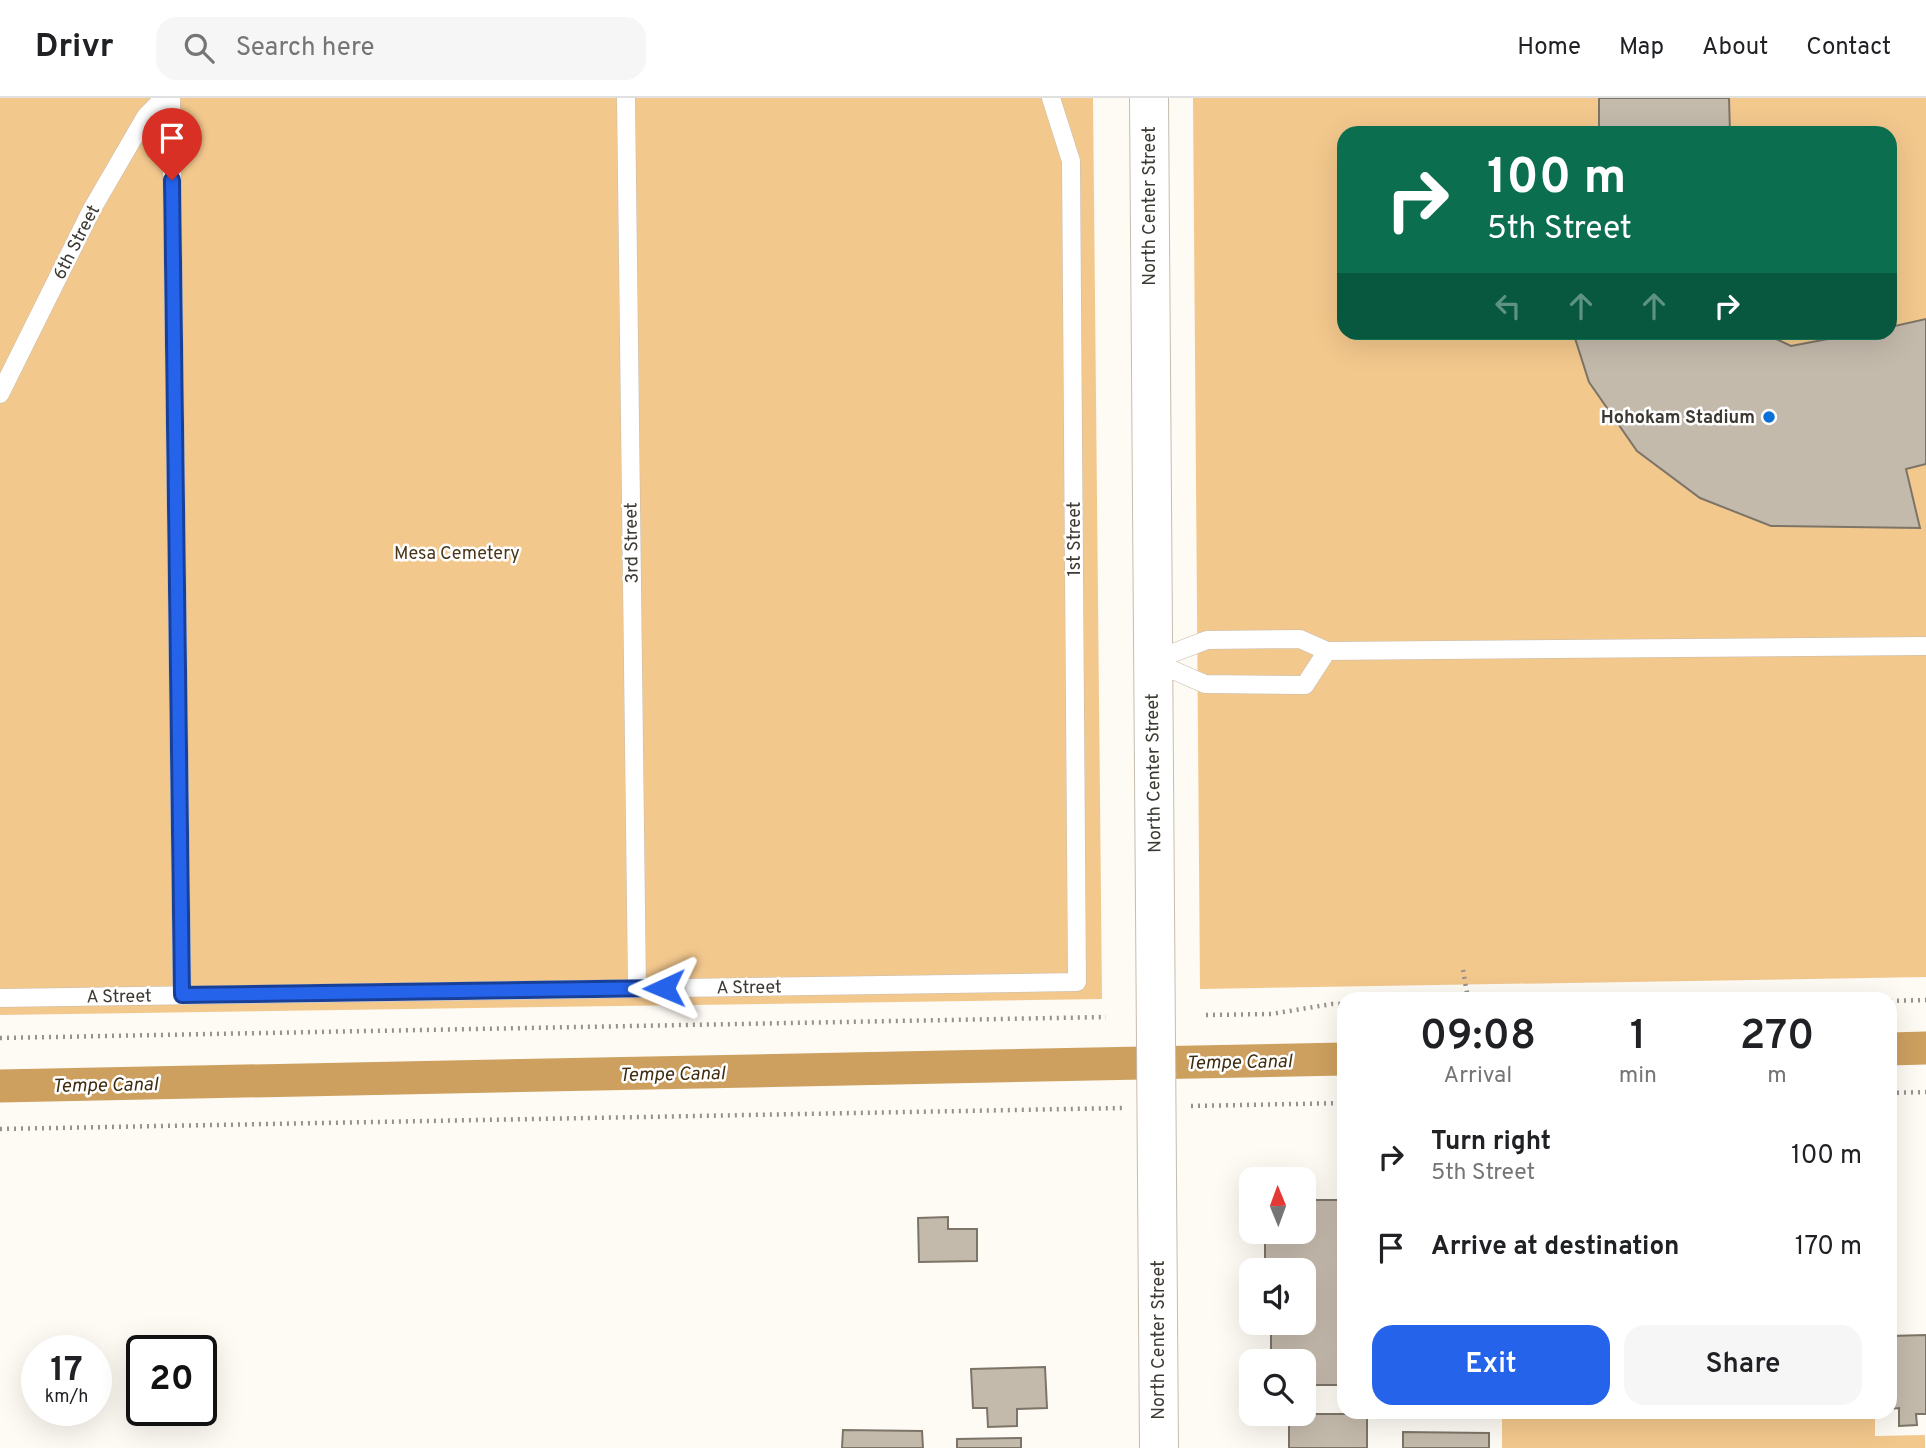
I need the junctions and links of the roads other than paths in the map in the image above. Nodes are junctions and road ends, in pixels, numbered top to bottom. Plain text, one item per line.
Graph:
1 (164, 98) edge
2 (171, 98) edge
3 (625, 98) edge
4 (1051, 98) edge
5 (1149, 98) edge
6 (0, 394) edge
7 (1926, 646) edge
8 (1327, 652) junction
9 (1152, 662) junction
10 (1077, 982) joint
11 (637, 988) junction
12 (182, 995) junction
13 (0, 998) edge
14 (1159, 1448) edge

1 - 6 lane, 6th Street
2 - 12 lane
3 - 11 lane, 3rd Street
4 - 10 lane, 1st Street
5 - 9 street, North Center Street
7 - 8 lane
8 - 9 lane
8 - 9 lane
9 - 14 street, North Center Street
10 - 11 lane, A Street
11 - 12 lane, A Street
12 - 13 lane, A Street

